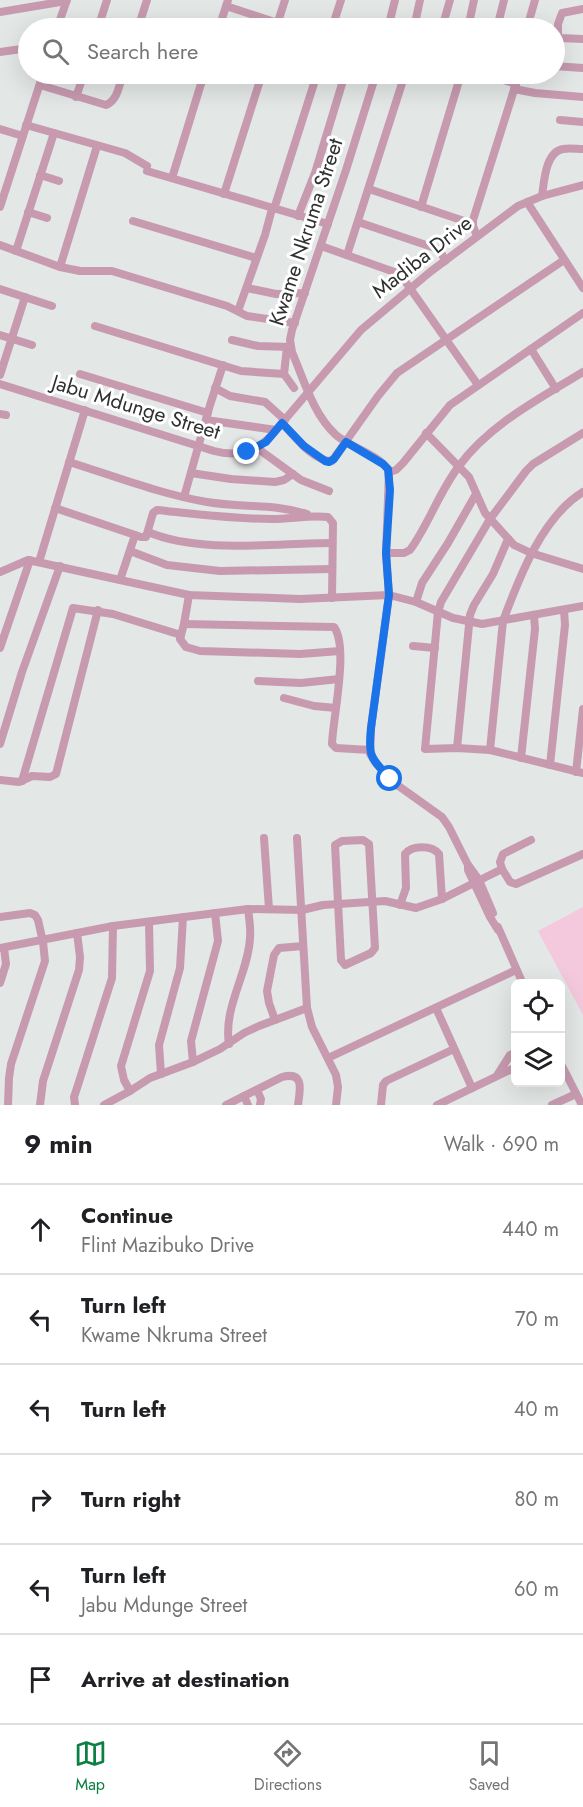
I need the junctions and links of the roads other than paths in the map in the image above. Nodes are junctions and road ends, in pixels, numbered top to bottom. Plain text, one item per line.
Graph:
1 (66, 0) edge
2 (107, 0) edge
3 (147, 0) edge
4 (285, 0) edge
5 (341, 0) edge
6 (395, 0) edge
7 (420, 0) edge
8 (450, 0) edge
9 (474, 0) edge
10 (504, 0) edge
11 (535, 0) edge
12 (227, 3) edge
13 (583, 9) edge
14 (0, 12) edge
15 (60, 18) edge
16 (101, 18) edge
17 (141, 18) edge
18 (222, 18) edge
19 (260, 18) edge
20 (279, 18) edge
21 (335, 18) edge
22 (390, 18) edge
23 (416, 18) edge
24 (445, 18) edge
25 (470, 18) edge
26 (500, 18) edge
27 (530, 18) edge
28 (561, 18) edge
29 (565, 39) edge
30 (583, 39) edge
31 (18, 49) edge
32 (0, 52) edge
33 (565, 67) edge
34 (583, 68) edge
35 (81, 84) edge
36 (120, 84) edge
37 (201, 84) edge
38 (259, 84) edge
39 (314, 84) edge
40 (342, 84) edge
41 (373, 84) edge
42 (402, 84) edge
43 (458, 84) edge
44 (510, 84) edge
45 (40, 85) joint
46 (515, 86) junction
47 (76, 97) junction
48 (583, 97) edge
49 (560, 120) dead end
50 (583, 122) edge
51 (26, 125) junction
52 (0, 129) edge
53 (54, 133) junction
54 (23, 136) junction
55 (97, 146) junction
56 (583, 149) edge
57 (40, 175) junction
58 (172, 178) junction
59 (60, 181) dead end
60 (4, 182) edge
61 (583, 185) edge
62 (369, 189) junction
63 (224, 194) junction
64 (542, 196) junction
65 (527, 202) junction
66 (0, 207) edge
67 (421, 207) junction
68 (273, 209) junction
69 (28, 212) junction
70 (298, 216) junction
71 (47, 218) dead end
72 (133, 221) dead end
73 (358, 222) junction
74 (328, 224) junction
75 (473, 224) junction
76 (477, 236) junction
77 (0, 245) edge
78 (321, 246) junction
79 (16, 251) junction
80 (347, 255) junction
81 (256, 258) junction
82 (564, 260) junction
83 (445, 261) junction
84 (60, 267) junction
85 (247, 288) junction
86 (583, 288) edge
87 (0, 289) edge
88 (410, 289) junction
89 (305, 293) junction
90 (25, 297) junction
91 (51, 306) dead end
92 (238, 311) junction
93 (583, 314) edge
94 (295, 323) junction
95 (95, 326) dead end
96 (0, 335) edge
97 (11, 339) junction
98 (232, 340) dead end
99 (446, 340) junction
100 (32, 345) dead end
101 (288, 347) junction
102 (531, 349) junction
103 (224, 365) junction
104 (583, 372) edge
105 (80, 374) dead end
106 (284, 374) junction
107 (0, 375) edge
108 (0, 384) edge
109 (478, 385) junction
110 (215, 388) junction
111 (294, 388) dead end
112 (556, 389) junction
113 (309, 392) junction
114 (85, 410) junction
115 (207, 416) junction
116 (284, 422) junction
117 (276, 430) junction
118 (426, 433) junction
119 (583, 433) edge
120 (346, 442) junction
121 (199, 447) junction
122 (257, 448) junction
123 (69, 462) junction
124 (458, 467) junction
125 (389, 472) junction
126 (191, 473) junction
127 (292, 474) junction
128 (329, 491) dead end
129 (583, 492) edge
130 (476, 494) junction
131 (184, 497) junction
132 (55, 508) junction
133 (312, 516) junction
134 (490, 519) junction
135 (148, 532) junction
136 (135, 535) junction
137 (508, 539) junction
138 (332, 543) junction
139 (130, 552) junction
140 (386, 553) junction
141 (531, 553) junction
142 (30, 560) junction
143 (39, 562) junction
144 (60, 566) junction
145 (332, 569) junction
146 (583, 569) edge
147 (0, 572) edge
148 (120, 580) junction
149 (189, 595) junction
150 (389, 595) junction
151 (332, 598) junction
152 (416, 602) junction
153 (583, 606) edge
154 (98, 610) junction
155 (564, 610) junction
156 (438, 612) junction
157 (534, 616) junction
158 (503, 621) junction
159 (469, 622) junction
160 (184, 624) junction
161 (181, 635) junction
162 (413, 646) dead end
163 (0, 648) edge
164 (435, 648) junction
165 (340, 651) junction
166 (339, 679) junction
167 (258, 681) dead end
168 (284, 698) dead end
169 (336, 708) junction
170 (583, 709) edge
171 (0, 744) edge
172 (457, 748) junction
173 (370, 750) junction
174 (490, 750) junction
175 (522, 758) junction
176 (550, 765) junction
177 (579, 772) edge
178 (0, 780) edge
179 (22, 781) junction
180 (264, 838) dead end
181 (297, 838) dead end
182 (531, 840) dead end
183 (583, 854) edge
184 (502, 869) junction
185 (476, 881) junction
186 (442, 899) junction
187 (372, 901) junction
188 (338, 904) junction
189 (400, 905) junction
190 (248, 909) junction
191 (268, 909) junction
192 (302, 910) junction
193 (215, 913) junction
194 (0, 917) edge
195 (183, 917) junction
196 (149, 922) junction
197 (113, 926) junction
198 (77, 933) junction
199 (43, 942) junction
200 (303, 946) junction
201 (2, 948) edge
202 (516, 970) junction
203 (520, 979) edge
204 (0, 982) edge
205 (307, 1008) junction
206 (436, 1008) junction
207 (275, 1020) junction
208 (229, 1044) junction
209 (454, 1049) junction
210 (511, 1054) edge
211 (328, 1058) junction
212 (194, 1062) junction
213 (511, 1069) edge
214 (565, 1071) edge
215 (161, 1074) junction
216 (497, 1076) junction
217 (472, 1088) junction
218 (257, 1090) junction
219 (130, 1091) junction
220 (576, 1094) junction
221 (244, 1096) junction
222 (8, 1105) edge
223 (40, 1105) edge
224 (75, 1105) edge
225 (104, 1105) edge
226 (226, 1105) edge
227 (248, 1105) edge
228 (260, 1105) edge
229 (298, 1105) edge
230 (336, 1105) edge
231 (381, 1105) edge
232 (436, 1105) edge
233 (552, 1105) edge
234 (582, 1105) edge

1 - 14 street
1 - 15 street
2 - 16 street
3 - 17 street
4 - 20 street
5 - 21 street
6 - 22 street
7 - 23 street
8 - 24 street
9 - 25 street
10 - 26 street
11 - 27 street
12 - 18 street
12 - 19 street
13 - 28 street
29 - 30 street
31 - 32 street
33 - 34 street
35 - 47 street
36 - 47 street
37 - 58 street
38 - 63 street
39 - 68 street
40 - 70 street
41 - 74 street, Kwame Nkruma Street
42 - 62 street
43 - 67 street
44 - 46 street
45 - 47 street
45 - 51 street
46 - 48 street
46 - 75 street
49 - 50 street
51 - 53 street
51 - 54 street
52 - 54 street
53 - 55 street
53 - 57 street
54 - 60 street
55 - 58 street
55 - 84 street
56 - 64 street
57 - 59 street
57 - 69 street
58 - 63 street
60 - 66 street
61 - 64 street, Madiba Drive
62 - 67 street
62 - 73 street
63 - 68 street
64 - 65 street, Madiba Drive
65 - 76 street, Madiba Drive
65 - 82 street
67 - 75 street
68 - 70 street
68 - 81 street
69 - 71 street
69 - 79 street
70 - 74 street
72 - 81 street
73 - 80 street
73 - 83 street
74 - 78 street, Kwame Nkruma Street
75 - 76 street
76 - 83 street, Madiba Drive
77 - 79 street
78 - 80 street
78 - 89 street, Kwame Nkruma Street
79 - 84 street
80 - 88 street
81 - 85 street
82 - 86 street
82 - 99 street
83 - 88 street, Madiba Drive
84 - 92 street
85 - 89 street
85 - 92 street
87 - 90 street
88 - 99 street
88 - 113 street, Madiba Drive
89 - 94 street, Kwame Nkruma Street
90 - 91 street
90 - 97 street
92 - 94 street
93 - 102 street
94 - 101 street, Kwame Nkruma Street
95 - 103 street
96 - 97 street
97 - 100 street
97 - 107 street
98 - 101 street
99 - 109 street
99 - 120 street
101 - 106 street
101 - 113 street, Kwame Nkruma Street
102 - 109 street
102 - 112 street
103 - 106 street
103 - 110 street
104 - 112 street
105 - 115 street
106 - 111 street
108 - 114 street, Jabu Mdunge Street
109 - 118 street
110 - 115 street
110 - 116 street
112 - 124 street
113 - 116 street
113 - 120 street, Kwame Nkruma Street
114 - 121 street, Jabu Mdunge Street
114 - 123 street
115 - 117 street
115 - 121 street
116 - 117 street
116 - 120 street
117 - 122 street
118 - 124 street
118 - 125 street
119 - 134 street
120 - 125 street, Kwame Nkruma Street
121 - 122 street, Jabu Mdunge Street
121 - 126 street
122 - 127 street
123 - 131 street
123 - 132 street
124 - 130 street
124 - 140 street
125 - 140 street
126 - 127 street
126 - 131 street
127 - 128 street
129 - 141 street
130 - 134 street
130 - 152 street
131 - 133 street
132 - 136 street
132 - 143 street
133 - 135 street
133 - 138 street
134 - 137 street
134 - 156 street
135 - 136 street
135 - 138 street
136 - 139 street
137 - 141 street
137 - 159 street
138 - 145 street
139 - 145 street
139 - 148 street
140 - 150 street
141 - 146 street
141 - 158 street
142 - 143 street
142 - 147 street
142 - 163 street
143 - 144 street
144 - 148 street
144 - 171 street
145 - 151 street
148 - 149 street
149 - 151 street
149 - 160 street
150 - 151 street
150 - 152 street
150 - 173 street
152 - 156 street
153 - 155 street
154 - 161 street
154 - 179 street
154 - 179 street
155 - 157 street
155 - 176 street
156 - 159 street
156 - 164 street
157 - 158 street
157 - 175 street
158 - 159 street
158 - 174 street
159 - 172 street
160 - 161 street
160 - 165 street
161 - 165 street
162 - 164 street
164 - 172 street
165 - 166 street
166 - 167 street
166 - 169 street
168 - 169 street
169 - 173 street
170 - 177 street
172 - 174 street
173 - 185 street
174 - 175 street
175 - 176 street
176 - 177 street
178 - 179 street
180 - 191 street
181 - 192 street
182 - 184 street
183 - 184 street
184 - 185 street
185 - 186 street
185 - 202 street
186 - 189 street
186 - 189 street
187 - 188 street
187 - 188 street
187 - 188 street
187 - 189 street
188 - 192 street
190 - 191 street
190 - 193 street
190 - 208 street
191 - 192 street
192 - 200 street
193 - 195 street
193 - 212 street
194 - 199 street
195 - 196 street
195 - 215 street
196 - 197 street
196 - 219 street
197 - 198 street
197 - 224 street
198 - 199 street
198 - 223 street
199 - 201 street
199 - 222 street
200 - 205 street
200 - 207 street
201 - 204 street
202 - 203 street
202 - 206 street
205 - 207 street
205 - 211 street
206 - 209 street
206 - 211 street
207 - 208 street
208 - 212 street
209 - 217 street
209 - 231 street
210 - 216 street
211 - 230 street
212 - 215 street
213 - 216 street
214 - 220 street
215 - 219 street
216 - 217 street
217 - 232 street
218 - 221 street
218 - 228 street
218 - 229 street
219 - 225 street
220 - 233 street
220 - 234 street
221 - 226 street
221 - 227 street

